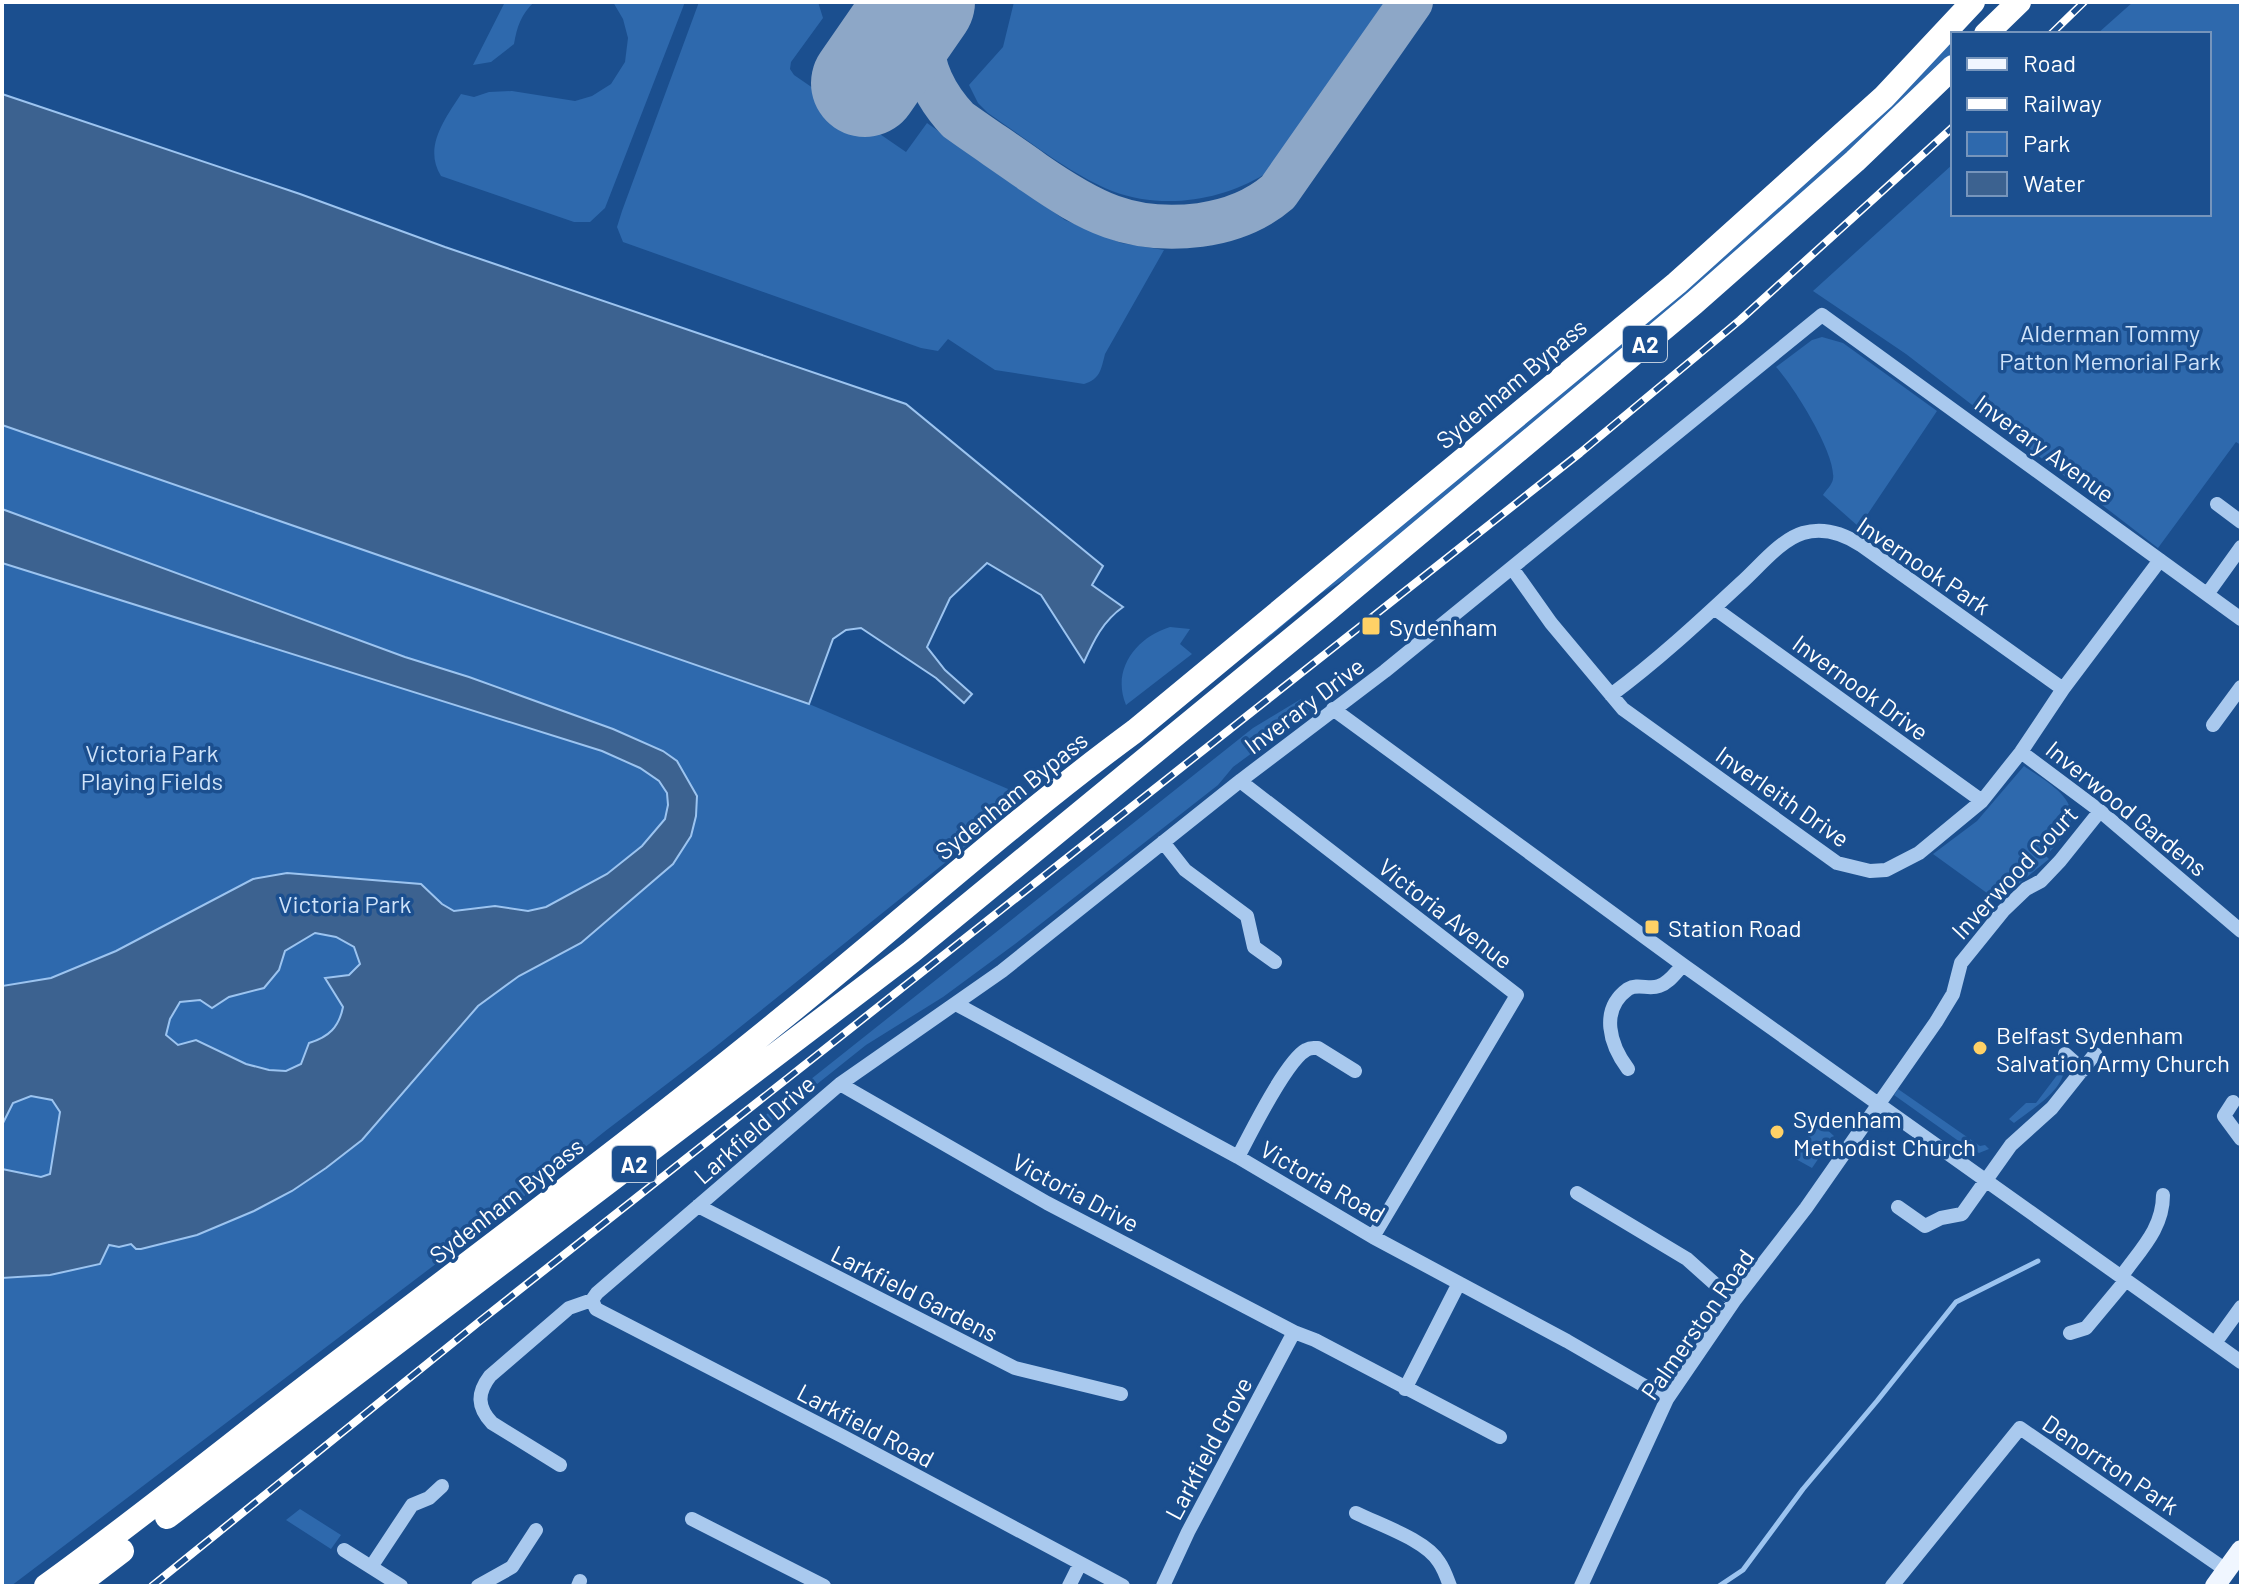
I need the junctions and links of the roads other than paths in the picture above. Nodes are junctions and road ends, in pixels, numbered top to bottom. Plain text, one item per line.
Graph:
1 (1973, 2) edge
2 (2019, 2) edge
3 (1988, 32) edge
4 (1951, 69) edge
5 (1822, 315) joint
6 (2217, 504) dead end
7 (2241, 522) edge
8 (2241, 547) edge
9 (2160, 560) junction
10 (1512, 568) junction
11 (2208, 593) junction
12 (1714, 608) junction
13 (2241, 619) edge
14 (2241, 687) edge
15 (2063, 689) junction
16 (1611, 695) junction
17 (1333, 709) junction
18 (2213, 725) dead end
19 (2021, 752) junction
20 (1240, 781) junction
21 (1982, 801) junction
22 (2100, 811) junction
23 (1163, 842) junction
24 (2241, 931) edge
25 (1275, 962) dead end
26 (1961, 963) joint
27 (1683, 965) junction
28 (956, 1004) junction
29 (1615, 1051) junction
30 (2065, 1054) dead end
31 (2095, 1054) dead end
32 (1601, 1061) dead end
33 (1628, 1069) dead end
34 (2083, 1070) junction
35 (1355, 1071) dead end
36 (840, 1084) junction
37 (2233, 1102) dead end
38 (1878, 1104) junction
39 (2241, 1139) edge
40 (1238, 1157) junction
41 (1985, 1181) junction
42 (1577, 1193) dead end
43 (2163, 1195) dead end
44 (698, 1206) junction
45 (1898, 1207) dead end
46 (1373, 1237) junction
47 (2123, 1278) junction
48 (1459, 1283) junction
49 (592, 1300) junction
50 (1734, 1301) junction
51 (2241, 1307) edge
52 (1294, 1332) junction
53 (2070, 1333) dead end
54 (2215, 1343) junction
55 (2241, 1362) edge
56 (1405, 1389) junction
57 (1121, 1394) dead end
58 (1667, 1399) junction
59 (1500, 1437) dead end
60 (560, 1465) dead end
61 (442, 1486) dead end
62 (1356, 1513) dead end
63 (692, 1519) dead end
64 (536, 1530) dead end
65 (344, 1550) dead end
66 (2241, 1550) edge
67 (1080, 1564) junction
68 (371, 1567) junction
69 (2221, 1578) edge
70 (46, 1586) edge
71 (76, 1586) edge
72 (401, 1586) edge
73 (478, 1586) edge
74 (824, 1586) edge
75 (1069, 1586) edge
76 (1123, 1586) edge
77 (1163, 1586) edge
78 (1450, 1586) edge
79 (1581, 1586) edge
80 (1892, 1586) edge

1 - 70 highway, Sydenham Bypass / A2
2 - 3 highway
4 - 71 highway, Sydenham Bypass / A2
5 - 9 street, Inverary Avenue
5 - 10 street, Inverary Drive
6 - 7 street
8 - 11 street
9 - 11 street, Inverary Avenue
9 - 15 street, Inverleith Drive
10 - 16 street, Inverleith Drive
10 - 17 street, Inverary Drive
11 - 13 street, Inverary Avenue
12 - 15 street, Invernook Park
12 - 16 street, Invernook Park
12 - 21 street, Invernook Drive
14 - 18 street
15 - 19 street, Inverleith Drive
16 - 21 street, Inverleith Drive
17 - 20 street, Inverary Drive
17 - 27 street
19 - 21 street, Inverleith Drive
19 - 22 street, Inverwood Gardens
20 - 23 street, Inverary Drive
20 - 46 street, Victoria Avenue
22 - 24 street, Inverwood Gardens
22 - 26 street, Inverwood Court
23 - 25 street
23 - 28 street, Inverary Drive
26 - 38 street, Palmerston Road
27 - 29 street
27 - 38 street
28 - 36 street, Larkfield Drive
28 - 40 street, Victoria Road
29 - 32 street
29 - 33 street
30 - 34 street
31 - 34 street
34 - 41 street
35 - 40 street
36 - 44 street, Larkfield Drive
36 - 52 street, Victoria Drive
37 - 39 street
38 - 41 street
38 - 50 street, Palmerston Road
40 - 46 street, Victoria Road
41 - 45 street
41 - 47 street
42 - 50 street
43 - 47 street
44 - 49 street, Larkfield Drive
44 - 57 street, Larkfield Gardens
46 - 48 street, Victoria Road
47 - 53 street
47 - 54 street
48 - 56 street
48 - 58 street, Victoria Road
49 - 60 street, Larkfield Drive
49 - 67 street, Larkfield Road
50 - 58 street, Palmerston Road
51 - 54 street
52 - 56 street, Victoria Drive
52 - 77 street, Larkfield Grove
54 - 55 street
56 - 59 street, Victoria Drive
58 - 79 street, Palmerston Road
61 - 68 street
62 - 78 street
63 - 74 street
64 - 73 street
65 - 68 street
66 - 69 main road
67 - 75 street
67 - 76 street, Larkfield Road
68 - 72 street
69 - 80 street, Denorrton Park

